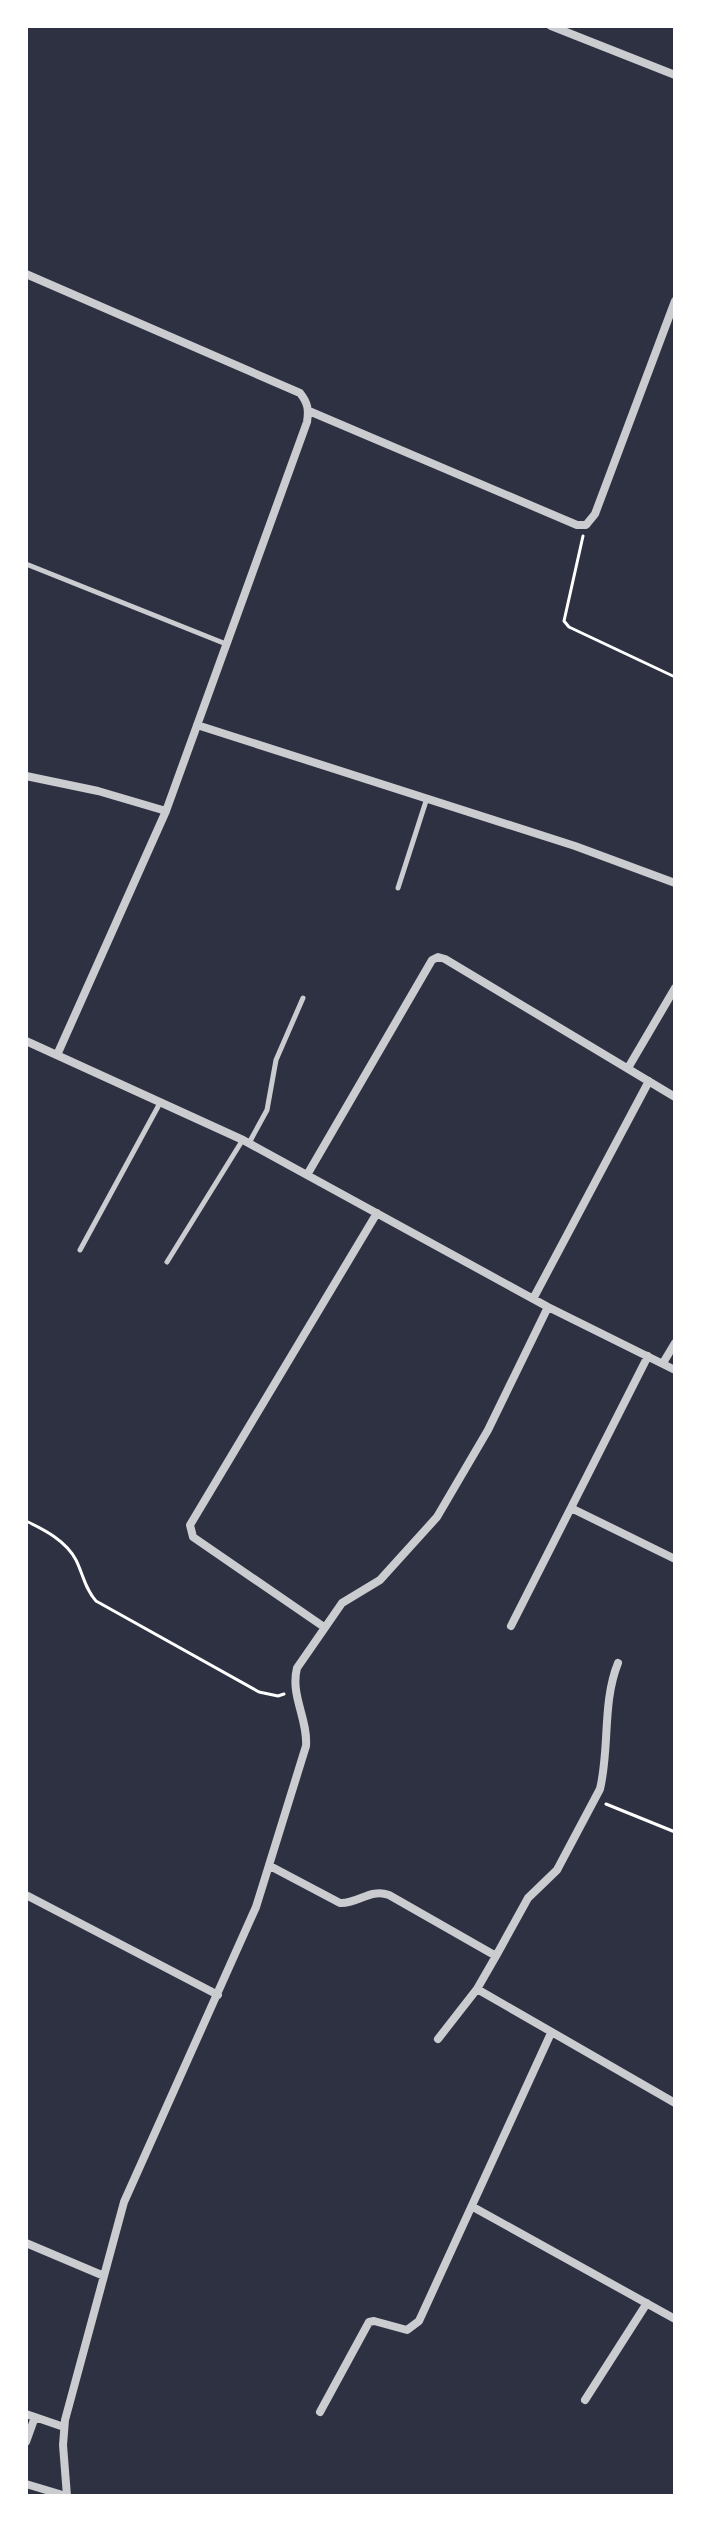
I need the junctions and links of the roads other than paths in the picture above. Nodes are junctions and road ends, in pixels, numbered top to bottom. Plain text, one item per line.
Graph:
1 (551, 26) edge
2 (675, 75) edge
3 (26, 274) edge
4 (675, 301) edge
5 (309, 411) junction
6 (26, 564) edge
7 (226, 644) junction
8 (197, 725) junction
9 (26, 776) edge
10 (427, 798) junction
11 (166, 811) junction
12 (675, 883) edge
13 (398, 888) dead end
14 (675, 988) edge
15 (303, 998) dead end
16 (26, 1041) edge
17 (57, 1055) junction
18 (628, 1068) junction
19 (649, 1081) junction
20 (675, 1097) edge
21 (161, 1102) junction
22 (246, 1141) junction
23 (307, 1175) junction
24 (377, 1213) junction
25 (80, 1250) dead end
26 (167, 1262) dead end
27 (533, 1299) junction
28 (548, 1307) junction
29 (675, 1343) edge
30 (648, 1356) junction
31 (663, 1363) junction
32 (675, 1370) edge
33 (571, 1508) junction
34 (675, 1559) edge
35 (511, 1626) dead end
36 (324, 1627) junction
37 (618, 1663) dead end
38 (270, 1866) junction
39 (26, 1895) edge
40 (496, 1956) junction
41 (477, 1989) junction
42 (218, 1995) junction
43 (551, 2033) junction
44 (438, 2039) dead end
45 (675, 2103) edge
46 (473, 2207) junction
47 (26, 2243) edge
48 (104, 2276) junction
49 (647, 2303) junction
50 (675, 2319) edge
51 (585, 2400) dead end
52 (320, 2412) dead end
53 (31, 2415) edge
54 (64, 2427) junction
55 (26, 2442) edge
56 (26, 2484) edge
57 (66, 2496) edge

1 - 2 street
3 - 5 street
4 - 5 street
5 - 7 street
6 - 7 lane
7 - 8 street
8 - 10 street
8 - 11 street
9 - 11 street
10 - 12 street
10 - 13 lane
11 - 17 street
14 - 18 street
15 - 22 lane
16 - 17 street
17 - 21 street
18 - 19 street
18 - 23 street
19 - 20 street
19 - 27 street
21 - 22 street
21 - 25 lane
22 - 23 street
22 - 26 lane
23 - 24 street
24 - 27 street
24 - 36 street
27 - 28 street
28 - 30 street
28 - 36 street
29 - 31 street
30 - 31 street
30 - 33 street
31 - 32 street
33 - 34 street
33 - 35 street
36 - 38 street
37 - 40 street
38 - 40 street
38 - 42 street
39 - 42 street
40 - 41 street
41 - 43 street
41 - 44 street
42 - 48 street
43 - 45 street
43 - 46 street
46 - 49 street
46 - 52 street
47 - 48 street
48 - 54 street
49 - 50 street
49 - 51 street
53 - 54 street
53 - 55 street
54 - 57 street
56 - 57 street

